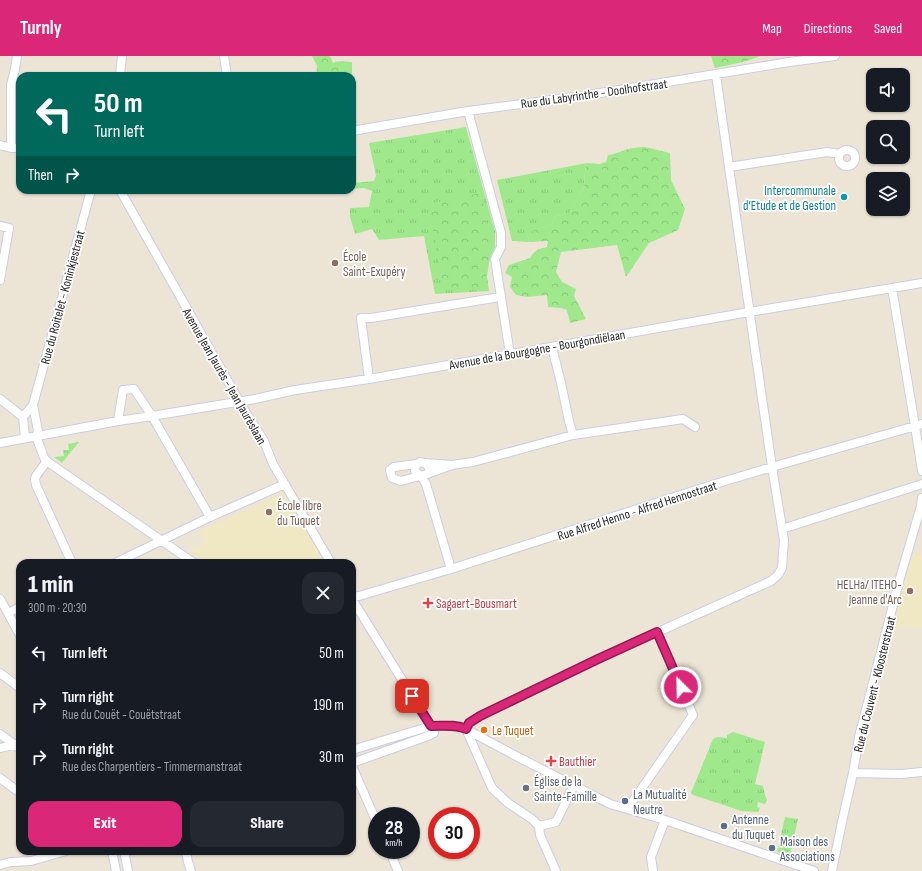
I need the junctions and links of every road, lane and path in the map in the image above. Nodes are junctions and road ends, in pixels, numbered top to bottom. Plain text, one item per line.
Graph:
1 (17, 56) edge
2 (122, 56) edge
3 (226, 56) edge
4 (835, 56) edge
5 (789, 59) edge
6 (120, 72) edge
7 (227, 72) edge
8 (716, 75) junction
9 (468, 111) junction
10 (356, 130) edge
11 (0, 145) edge
12 (11, 148) junction
13 (16, 148) edge
14 (840, 154) dead end
15 (729, 167) junction
16 (90, 194) edge
17 (122, 194) edge
18 (0, 226) edge
19 (0, 280) edge
20 (922, 283) edge
21 (892, 288) junction
22 (500, 297) junction
23 (750, 312) junction
24 (552, 347) junction
25 (510, 354) junction
26 (369, 379) junction
27 (0, 399) edge
28 (239, 401) junction
29 (33, 405) junction
30 (152, 416) junction
31 (23, 417) junction
32 (118, 421) junction
33 (919, 425) edge
34 (695, 427) dead end
35 (573, 435) junction
36 (36, 436) junction
37 (25, 438) junction
38 (0, 443) edge
39 (47, 461) junction
40 (426, 463) junction
41 (417, 464) junction
42 (452, 465) junction
43 (772, 467) junction
44 (922, 471) edge
45 (424, 475) junction
46 (285, 484) junction
47 (922, 484) edge
48 (922, 503) edge
49 (210, 517) junction
50 (782, 529) junction
51 (162, 541) junction
52 (70, 559) edge
53 (124, 559) edge
54 (188, 559) edge
55 (329, 559) edge
56 (452, 569) junction
57 (356, 597) edge
58 (0, 599) edge
59 (356, 604) edge
60 (16, 609) edge
61 (8, 613) junction
62 (16, 628) edge
63 (657, 632) junction
64 (0, 673) edge
65 (16, 685) edge
66 (431, 726) junction
67 (466, 729) junction
68 (0, 734) edge
69 (16, 744) edge
70 (16, 745) edge
71 (0, 748) edge
72 (356, 749) edge
73 (356, 763) edge
74 (922, 772) edge
75 (853, 773) junction
76 (356, 774) edge
77 (0, 778) edge
78 (574, 785) junction
79 (16, 790) edge
80 (370, 807) edge
81 (628, 808) junction
82 (665, 820) junction
83 (538, 826) junction
84 (52, 855) edge
85 (113, 855) edge
86 (125, 855) edge
87 (187, 855) edge
88 (393, 859) edge
89 (0, 865) edge
90 (116, 871) edge
91 (128, 871) edge
92 (191, 871) edge
93 (398, 871) edge
94 (556, 871) edge
95 (653, 871) edge
96 (814, 871) edge
97 (832, 871) edge

1 - 12 street
2 - 6 street
3 - 7 street
4 - 5 street, Rue du Labyrinthe - Doolhofstraat
5 - 8 street, Rue du Labyrinthe - Doolhofstraat
8 - 9 street, Rue du Labyrinthe - Doolhofstraat
8 - 15 street
9 - 10 street, Rue du Labyrinthe - Doolhofstraat
9 - 22 street
11 - 12 street
12 - 13 street
14 - 15 street
15 - 23 street
16 - 29 street, Rue du Roitelet - Koninkjestraat
17 - 28 street, Avenue Jean Jaurès - Jean Jaurèslaan
18 - 19 street
20 - 21 street, Avenue de la Bourgogne - Bourgondiëlaan
21 - 23 street, Avenue de la Bourgogne - Bourgondiëlaan
21 - 33 street
22 - 25 street
22 - 26 street
23 - 24 street, Avenue de la Bourgogne - Bourgondiëlaan
23 - 43 street
24 - 25 street, Avenue de la Bourgogne - Bourgondiëlaan
24 - 35 street
25 - 26 street, Avenue de la Bourgogne - Bourgondiëlaan
26 - 28 street, Avenue de la Bourgogne - Bourgondiëlaan
27 - 31 street
28 - 30 street, Avenue de la Bourgogne - Bourgondiëlaan
28 - 46 street, Avenue Jean Jaurès - Jean Jaurèslaan
29 - 31 street, Rue du Roitelet - Koninkjestraat
29 - 36 street, Rue du Roitelet - Koninkjestraat
30 - 32 street, Avenue de la Bourgogne - Bourgondiëlaan
30 - 32 street
30 - 49 street
31 - 37 street
32 - 36 street, Avenue de la Bourgogne - Bourgondiëlaan
33 - 43 street, Rue Alfred Henno - Alfred Hennostraat
33 - 44 street
34 - 35 street
35 - 42 street
36 - 37 street, Avenue de la Bourgogne - Bourgondiëlaan
36 - 39 street, Rue du Roitelet - Koninkjestraat
37 - 38 street, Avenue de la Bourgogne - Bourgondiëlaan
39 - 51 street
39 - 52 street
40 - 41 street
40 - 42 street
40 - 45 street
41 - 45 street
41 - 45 street
42 - 45 street
43 - 50 street
43 - 56 street, Rue Alfred Henno - Alfred Hennostraat
45 - 56 street
46 - 49 street
46 - 55 street, Avenue Jean Jaurès - Jean Jaurèslaan
47 - 50 street
48 - 75 street, Rue du Couvent - Kloosterstraat
49 - 51 street
50 - 63 street
51 - 53 street
51 - 54 street
56 - 57 street, Rue Alfred Henno - Alfred Hennostraat
58 - 61 street
59 - 66 street
60 - 61 street
61 - 62 street
63 - 67 street
63 - 81 street
64 - 65 street
66 - 67 street
66 - 72 street
66 - 73 street
67 - 78 street
67 - 83 street
68 - 69 street
70 - 71 street
74 - 75 street
75 - 97 street, Rue du Couvent - Kloosterstraat
76 - 80 street
77 - 79 street
78 - 81 street
78 - 83 street
81 - 82 street
82 - 95 street
82 - 96 street
83 - 94 street
84 - 89 street
85 - 90 street
86 - 91 street
87 - 92 street
88 - 93 street

